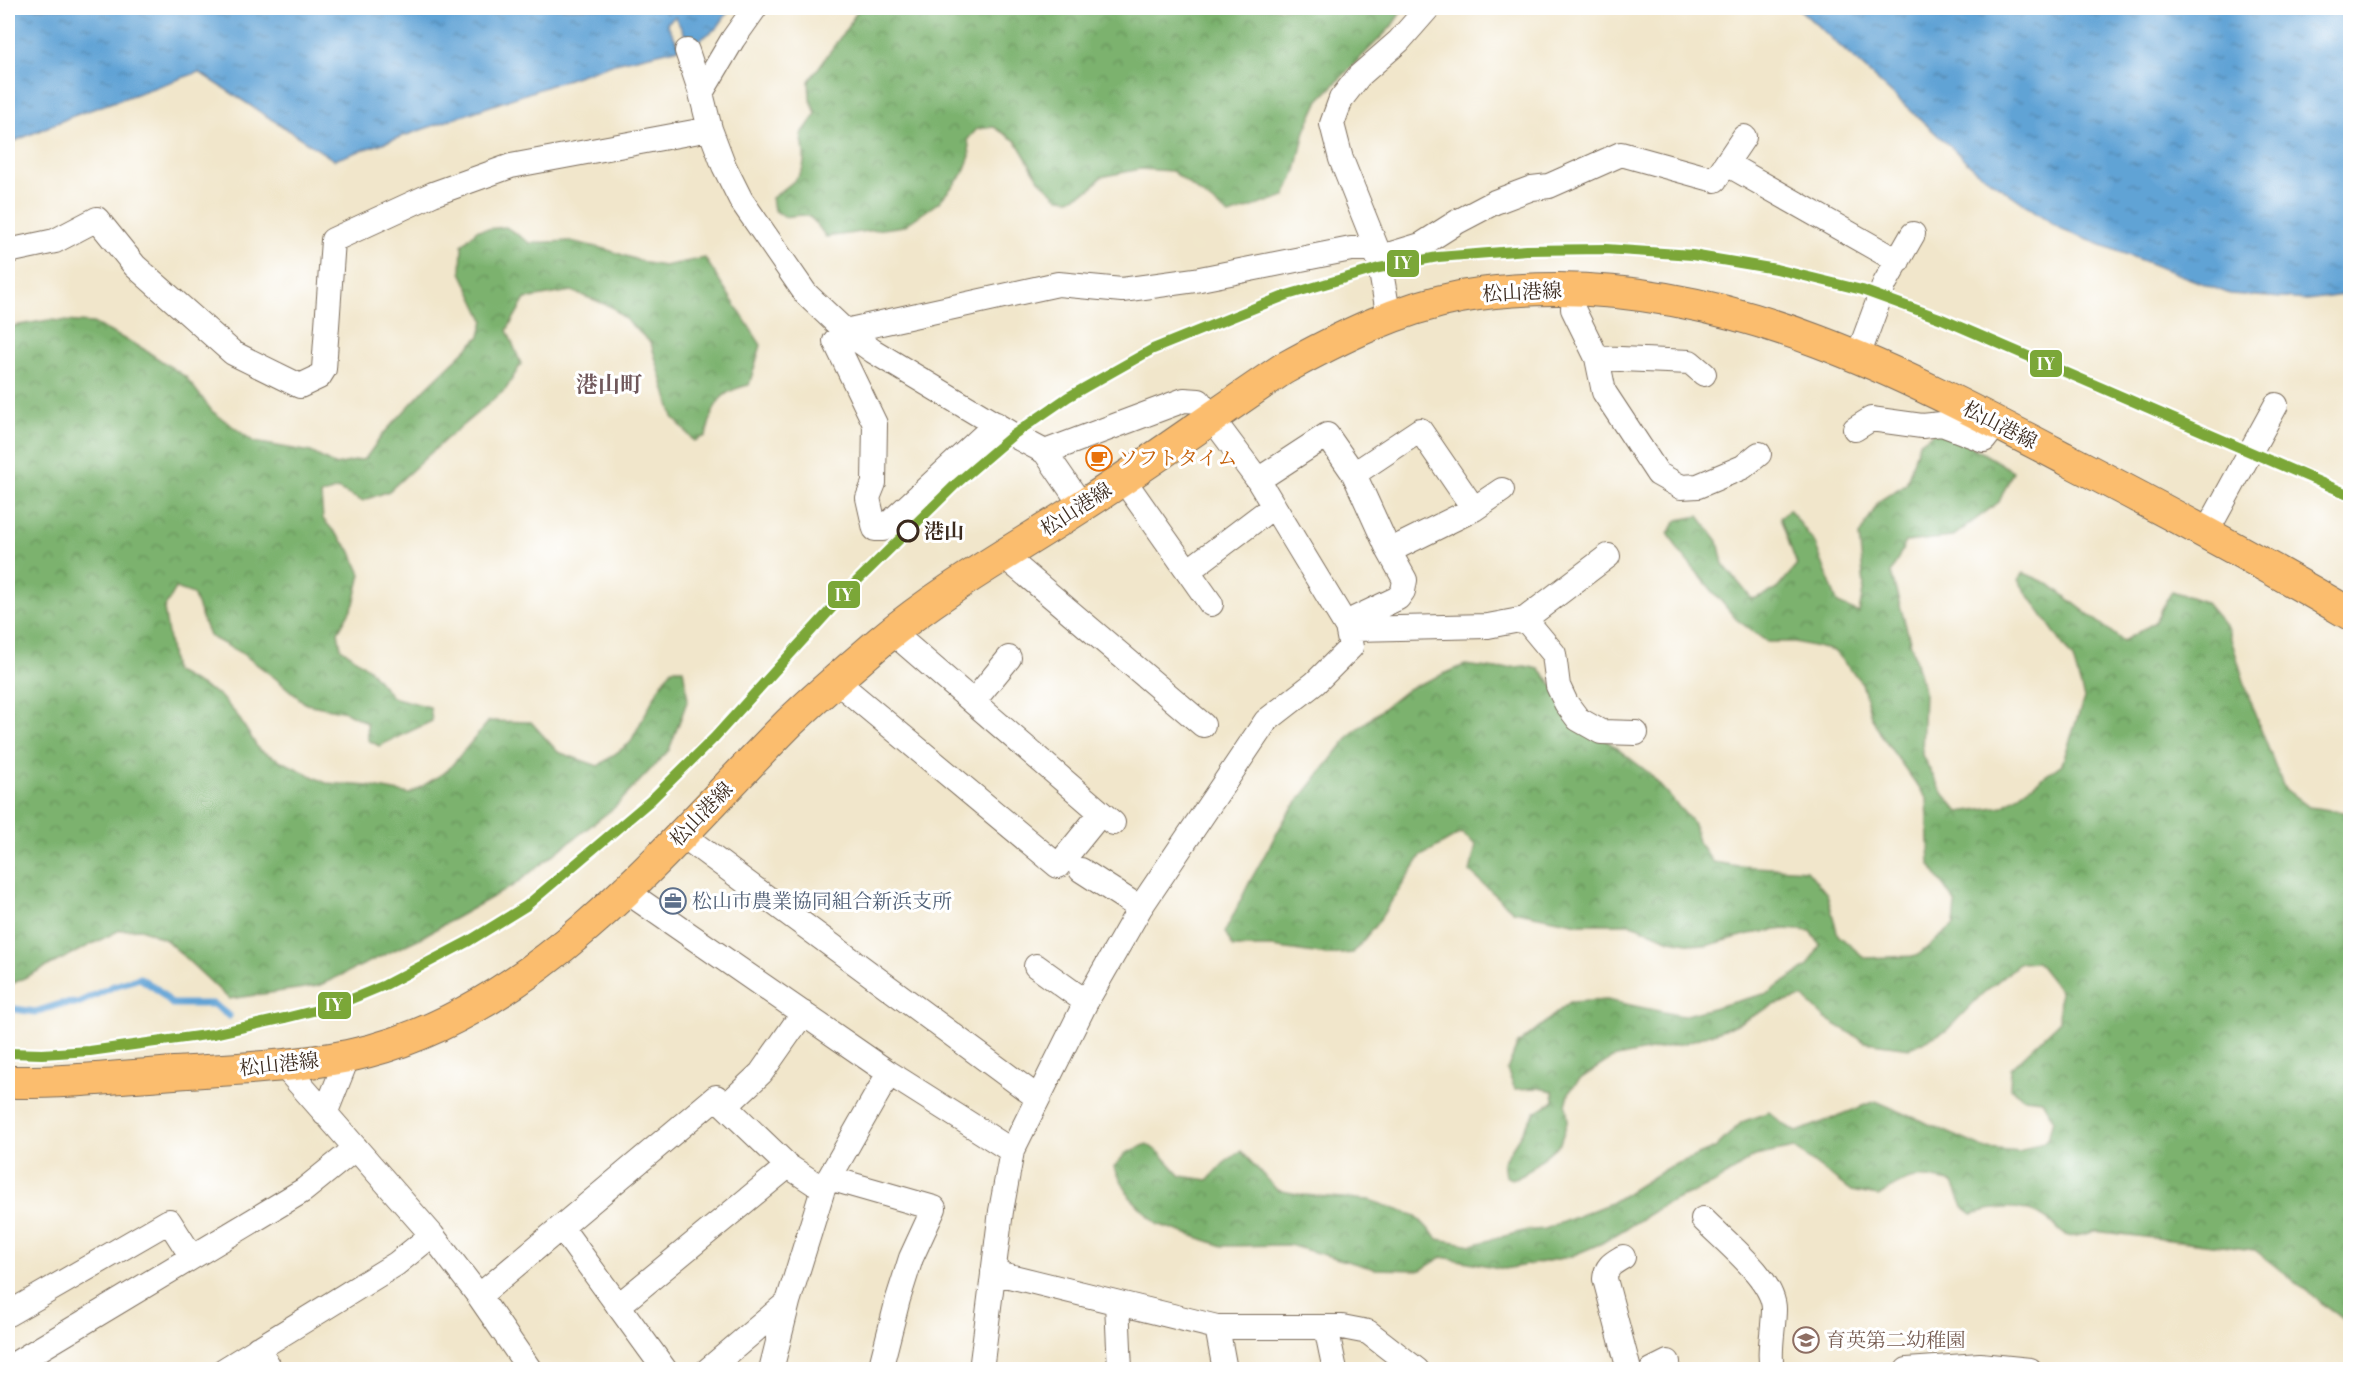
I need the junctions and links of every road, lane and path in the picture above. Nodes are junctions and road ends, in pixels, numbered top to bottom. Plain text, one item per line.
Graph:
1 (755, 8) edge
2 (1428, 8) edge
3 (687, 51) dead end
4 (701, 93) junction
5 (710, 129) junction
6 (1744, 137) dead end
7 (1716, 178) junction
8 (1913, 234) dead end
9 (8, 251) edge
10 (1378, 254) junction
11 (1898, 261) junction
12 (1574, 290) junction
13 (1389, 318) junction
14 (845, 331) junction
15 (1858, 356) junction
16 (1597, 358) junction
17 (1704, 374) dead end
18 (2276, 405) dead end
19 (1213, 418) junction
20 (1997, 423) junction
21 (996, 424) junction
22 (1855, 429) dead end
23 (1045, 452) junction
24 (1759, 454) dead end
25 (1354, 474) junction
26 (1122, 479) junction
27 (1258, 480) junction
28 (1502, 490) dead end
29 (1082, 506) junction
30 (1274, 506) junction
31 (1474, 508) junction
32 (2206, 533) junction
33 (1389, 551) junction
34 (1003, 555) junction
35 (1608, 556) dead end
36 (1188, 572) junction
37 (1211, 604) dead end
38 (2350, 614) edge
39 (1525, 619) junction
40 (1347, 627) junction
41 (892, 632) junction
42 (1009, 658) dead end
43 (835, 680) junction
44 (973, 702) junction
45 (1203, 725) dead end
46 (1636, 733) dead end
47 (681, 834) junction
48 (1081, 870) dead end
49 (626, 891) junction
50 (1140, 908) junction
51 (1036, 966) dead end
52 (1086, 1002) junction
53 (803, 1013) junction
54 (348, 1056) junction
55 (283, 1065) junction
56 (889, 1073) junction
57 (8, 1082) edge
58 (1038, 1098) junction
59 (726, 1106) junction
60 (325, 1113) junction
61 (356, 1148) junction
62 (1012, 1151) junction
63 (788, 1166) junction
64 (826, 1184) junction
65 (1703, 1219) dead end
66 (561, 1227) junction
67 (432, 1235) junction
68 (192, 1257) junction
69 (1623, 1257) dead end
70 (993, 1272) junction
71 (479, 1296) junction
72 (788, 1302) junction
73 (1117, 1303) junction
74 (618, 1306) junction
75 (8, 1314) edge
76 (1216, 1327) junction
77 (1326, 1327) junction
78 (258, 1348) junction
79 (9, 1367) edge
80 (224, 1370) edge
81 (271, 1370) edge
82 (530, 1370) edge
83 (665, 1370) edge
84 (708, 1370) edge
85 (771, 1370) edge
86 (880, 1370) edge
87 (981, 1370) edge
88 (1120, 1370) edge
89 (1225, 1370) edge
90 (1335, 1370) edge
91 (1418, 1370) edge
92 (1629, 1370) edge
93 (1772, 1370) edge
94 (1907, 1370) edge
95 (2030, 1370) edge

1 - 4 street
2 - 10 street
3 - 4 street
4 - 5 street
5 - 9 street
5 - 14 street
6 - 7 street
7 - 10 street
7 - 11 street
8 - 11 street
10 - 13 street
10 - 14 street
11 - 15 street
12 - 13 main road, 松山港線
12 - 15 main road, 松山港線
12 - 16 street
13 - 19 main road, 松山港線
14 - 21 street
14 - 21 street
15 - 20 main road, 松山港線
16 - 17 street
16 - 24 street
18 - 32 street
19 - 23 street
19 - 26 main road, 松山港線
19 - 27 street
20 - 22 street
20 - 32 main road, 松山港線
21 - 23 street
23 - 29 street
25 - 27 street
25 - 31 street
25 - 33 street
26 - 29 main road, 松山港線
26 - 36 street
27 - 30 street
28 - 31 street
29 - 34 main road, 松山港線
30 - 36 street
30 - 40 street
31 - 33 street
32 - 38 main road, 松山港線
33 - 40 street
34 - 41 main road, 松山港線
34 - 45 street
35 - 39 street
36 - 37 street
39 - 40 street
39 - 46 street
40 - 50 street
41 - 43 main road, 松山港線
41 - 44 street
42 - 44 street
43 - 44 street
43 - 47 main road, 松山港線
47 - 49 main road, 松山港線
47 - 58 street
48 - 50 street
49 - 53 street
49 - 54 main road, 松山港線
50 - 52 street
51 - 52 street
52 - 58 street
53 - 56 street
53 - 59 street
54 - 55 main road, 松山港線
54 - 60 street
55 - 57 main road, 松山港線
55 - 60 street
56 - 62 street
56 - 64 street
58 - 62 street
59 - 63 street
59 - 66 street
60 - 61 street
61 - 67 street
61 - 68 street
62 - 70 street
63 - 64 street
63 - 74 street
64 - 72 street
64 - 86 street
65 - 93 street
66 - 71 street
66 - 74 street
67 - 71 street
67 - 78 street
68 - 75 street
68 - 79 street
69 - 92 street
70 - 73 street
70 - 87 street
71 - 82 street
72 - 84 street
72 - 85 street
73 - 76 street
73 - 88 street
74 - 83 street
76 - 77 street
76 - 89 street
77 - 90 street
77 - 91 street
78 - 80 street
78 - 81 street
94 - 95 street

